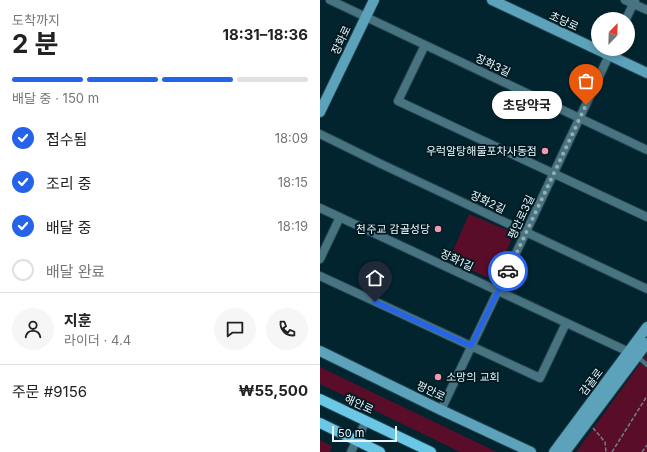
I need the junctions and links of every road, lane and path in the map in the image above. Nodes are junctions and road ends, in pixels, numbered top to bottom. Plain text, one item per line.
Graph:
1 (330, 0) edge
2 (374, 0) edge
3 (492, 0) edge
4 (625, 0) edge
5 (634, 2) edge
6 (647, 10) edge
7 (629, 12) edge
8 (366, 17) junction
9 (591, 43) edge
10 (425, 45) junction
11 (609, 56) edge
12 (618, 56) edge
13 (647, 73) edge
14 (320, 112) edge
15 (580, 118) junction
16 (320, 134) edge
17 (647, 150) edge
18 (554, 173) junction
19 (320, 208) edge
20 (646, 216) edge
21 (340, 217) junction
22 (526, 232) junction
23 (320, 259) edge
24 (320, 276) edge
25 (647, 289) edge
26 (498, 292) junction
27 (566, 323) junction
28 (647, 326) edge
29 (647, 343) edge
30 (471, 346) junction
31 (320, 351) edge
32 (633, 354) junction
33 (647, 365) edge
34 (647, 396) edge
35 (320, 399) edge
36 (441, 410) junction
37 (366, 421) junction
38 (587, 422) junction
39 (320, 423) edge
40 (357, 441) junction
41 (647, 445) edge
42 (351, 452) edge
43 (380, 452) edge
44 (431, 452) edge
45 (531, 452) edge
46 (554, 452) edge
47 (565, 452) edge
48 (606, 452) edge
49 (612, 452) edge
50 (642, 452) edge

1 - 8 street, 장화3길
2 - 8 street, 장화로
3 - 9 street, 초당로
4 - 5 street
5 - 6 street
5 - 7 street
8 - 10 street, 장화3길
8 - 14 street, 장화로
10 - 15 street, 장화3길
10 - 18 street
11 - 15 street, 평안로3길
12 - 13 street, 초당로
15 - 17 street, 장화3길
15 - 18 street, 평안로3길
16 - 22 street, 장화2길
18 - 20 street
18 - 22 street, 평안로3길
19 - 21 street, 장화1길
21 - 23 street
21 - 26 street, 장화1길
22 - 25 street, 장화2길
22 - 26 street, 평안로3길
24 - 30 street
26 - 27 street, 장화1길
26 - 30 street, 평안로3길
27 - 30 street
27 - 32 street, 장화1길
28 - 32 street, 감골로
29 - 32 street, 감골로
30 - 36 street, 평안로3길
31 - 36 street, 평안로
32 - 33 lane
32 - 38 street, 감골로
32 - 46 street, 감골로
34 - 49 path
35 - 37 main road, 해안로
36 - 45 street, 평안로
37 - 40 street
37 - 44 main road, 해안로
38 - 47 street, 감골로
38 - 48 path
39 - 40 main road
40 - 42 street
40 - 43 main road
41 - 50 path

